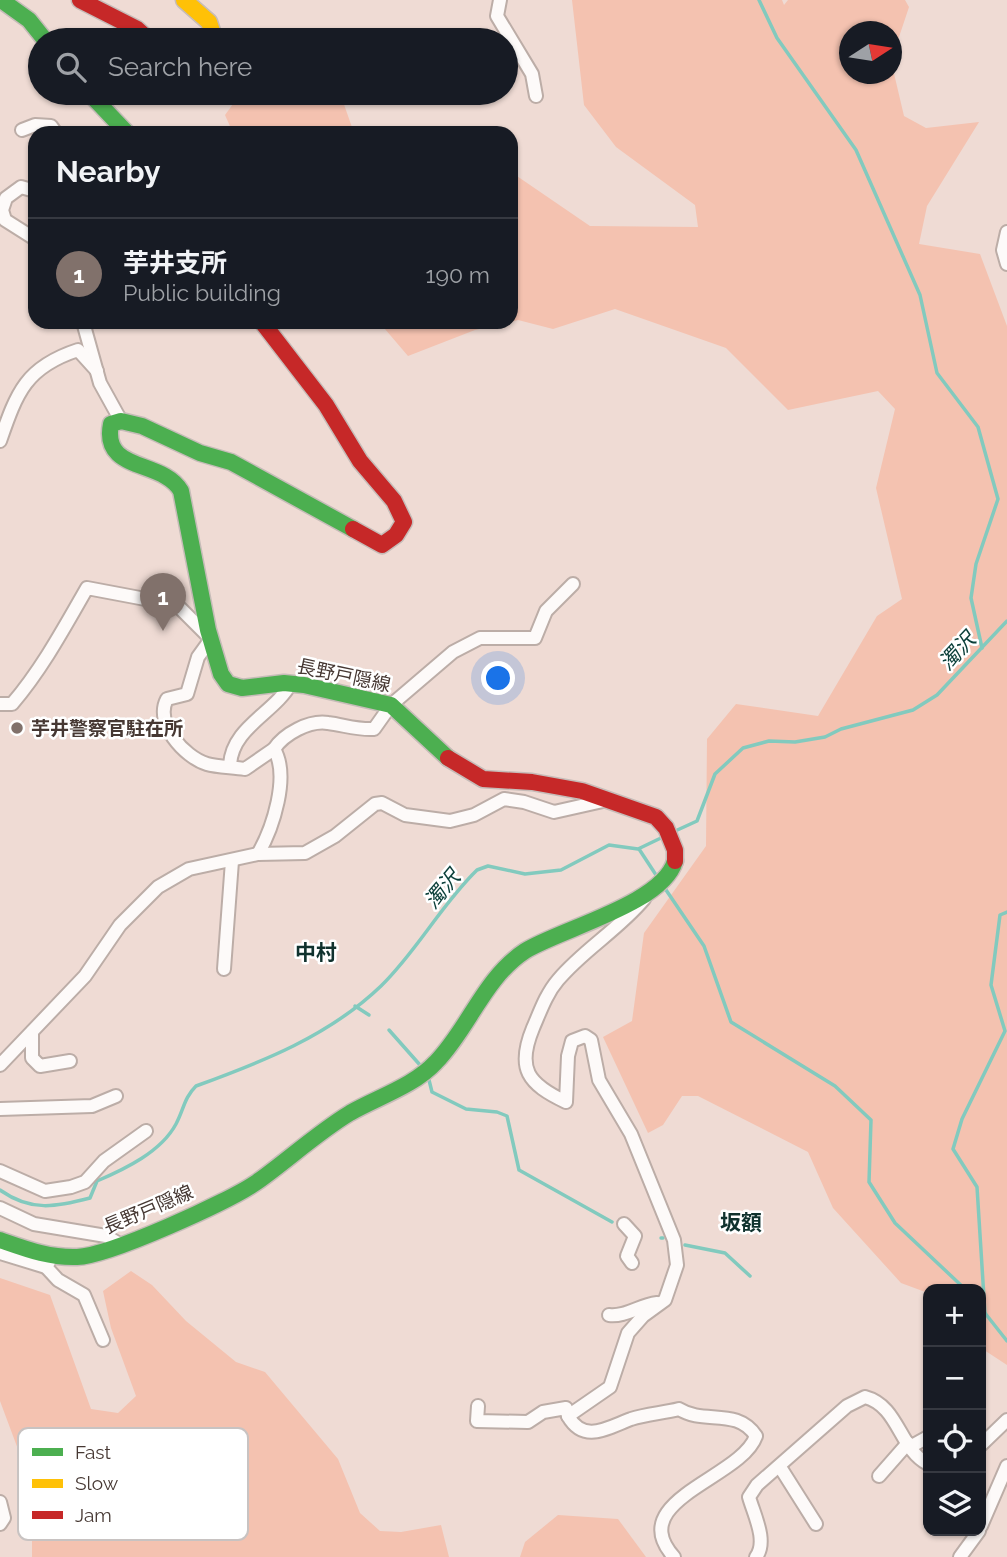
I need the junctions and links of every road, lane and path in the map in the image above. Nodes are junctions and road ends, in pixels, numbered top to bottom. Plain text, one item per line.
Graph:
1 (1, 0) edge
2 (80, 0) edge
3 (184, 0) edge
4 (500, 0) edge
5 (35, 28) edge
6 (135, 28) edge
7 (211, 28) edge
8 (503, 28) edge
9 (518, 51) edge
10 (536, 96) dead end
11 (100, 105) edge
12 (120, 126) edge
13 (28, 129) edge
14 (22, 130) dead end
15 (28, 189) edge
16 (1007, 232) edge
17 (28, 235) edge
18 (1007, 264) edge
19 (85, 329) edge
20 (267, 329) edge
21 (97, 371) junction
22 (121, 421) junction
23 (0, 441) edge
24 (573, 584) dead end
25 (211, 639) junction
26 (290, 683) junction
27 (0, 704) edge
28 (391, 705) junction
29 (274, 749) junction
30 (230, 765) junction
31 (603, 801) junction
32 (258, 854) junction
33 (232, 861) junction
34 (652, 889) junction
35 (224, 969) dead end
36 (32, 1032) junction
37 (70, 1061) dead end
38 (0, 1065) edge
39 (116, 1096) dead end
40 (0, 1109) edge
41 (146, 1131) dead end
42 (0, 1171) edge
43 (0, 1208) edge
44 (624, 1224) dead end
45 (0, 1240) edge
46 (121, 1245) junction
47 (0, 1253) edge
48 (49, 1262) junction
49 (632, 1263) dead end
50 (661, 1303) junction
51 (609, 1315) dead end
52 (103, 1340) dead end
53 (478, 1406) dead end
54 (568, 1416) junction
55 (1007, 1420) edge
56 (923, 1439) edge
57 (986, 1441) edge
58 (909, 1445) junction
59 (923, 1459) edge
60 (780, 1466) junction
61 (1007, 1466) edge
62 (879, 1476) dead end
63 (0, 1502) edge
64 (986, 1514) edge
65 (0, 1524) edge
66 (816, 1524) dead end
67 (975, 1536) edge
68 (674, 1557) edge
69 (756, 1557) edge
70 (960, 1557) edge

1 - 5 main road
2 - 6 main road
3 - 7 main road
4 - 8 street
9 - 10 street
11 - 12 main road
13 - 14 street
15 - 17 street
16 - 18 street
19 - 21 street
20 - 22 main road
21 - 22 street
21 - 23 street
22 - 25 main road, 長野戸隠線
24 - 28 street
25 - 26 main road, 長野戸隠線
25 - 27 street
25 - 30 street
26 - 28 main road, 長野戸隠線
26 - 30 street
28 - 29 street
28 - 31 main road, 長野戸隠線
29 - 30 street
29 - 32 street
31 - 32 street
31 - 34 main road, 長野戸隠線
32 - 33 street
33 - 35 street
33 - 36 street
34 - 46 main road, 長野戸隠線
34 - 50 street
36 - 37 street
36 - 38 street
39 - 40 street
41 - 42 street
43 - 46 street
44 - 49 street
45 - 48 main road, 長野戸隠線
46 - 48 main road, 長野戸隠線
47 - 48 street
48 - 52 street
50 - 51 street
50 - 54 street
53 - 54 street
54 - 68 street
55 - 57 street
56 - 58 street
58 - 59 street
58 - 60 street
58 - 62 street
60 - 66 street
60 - 69 street
61 - 64 street
63 - 65 street
67 - 70 street

